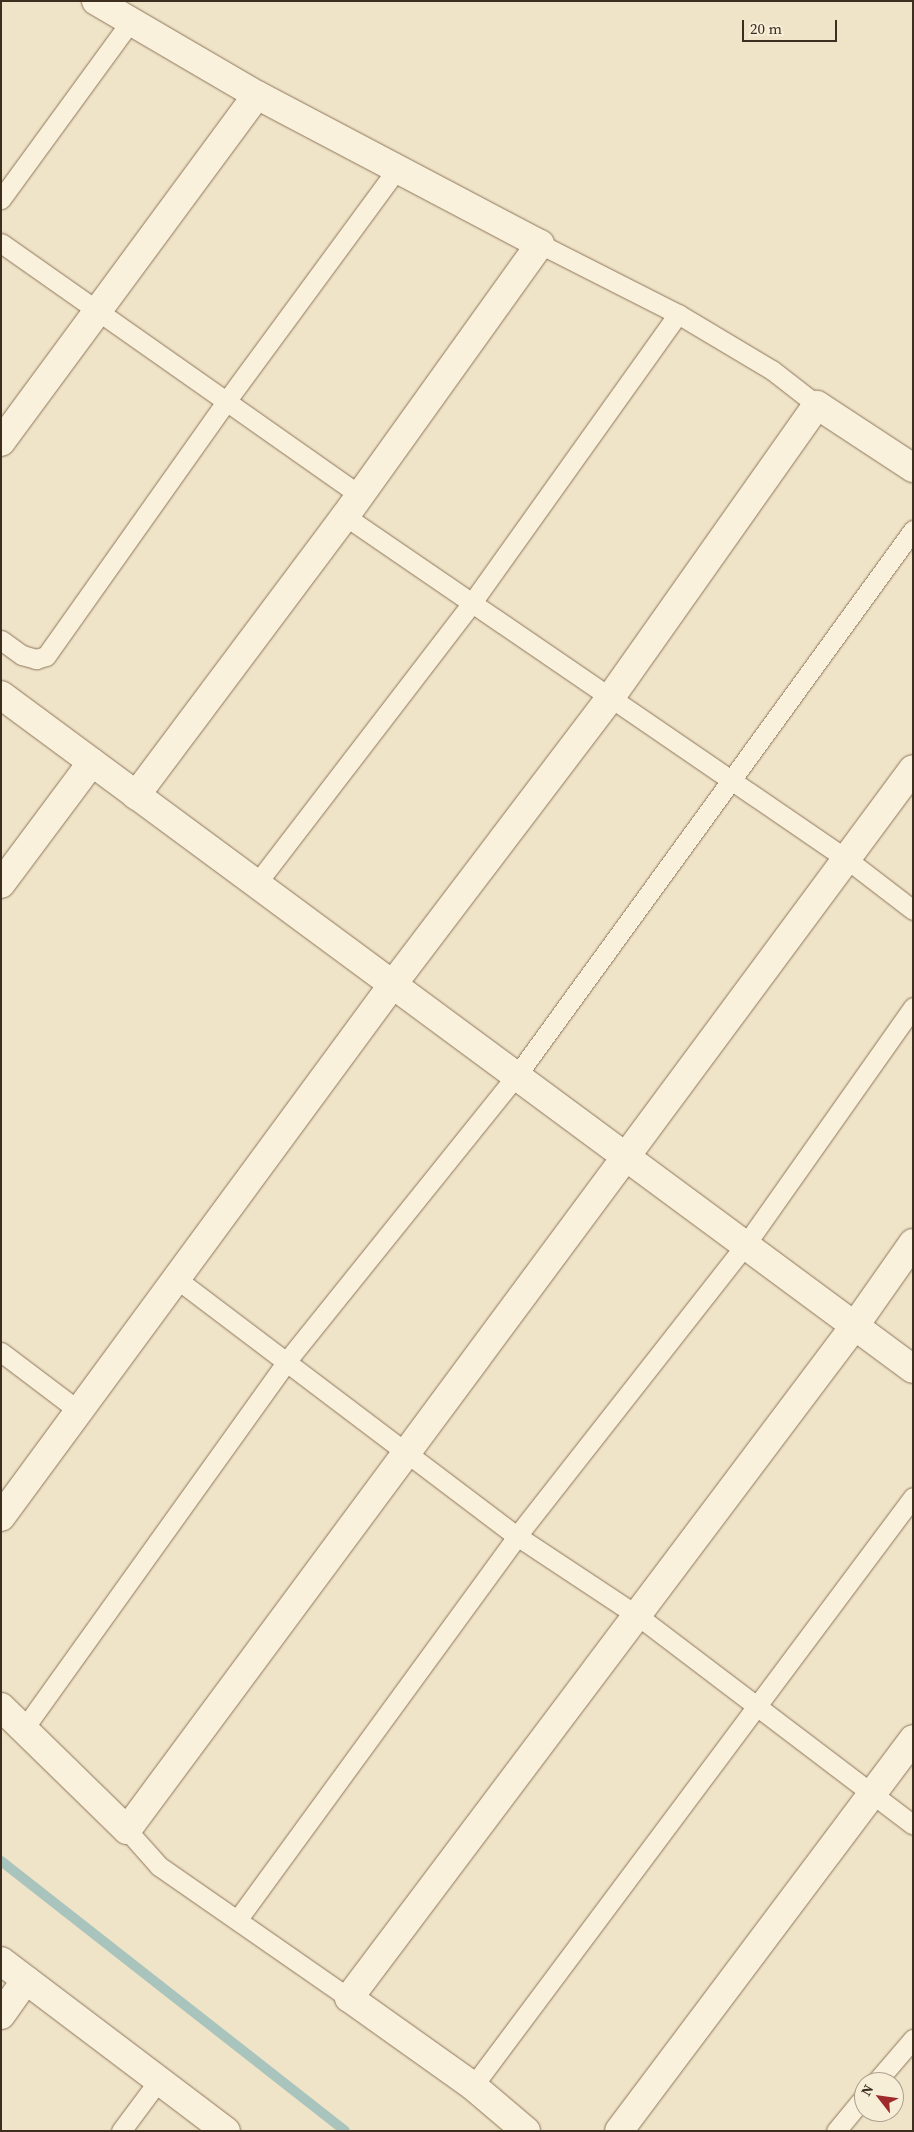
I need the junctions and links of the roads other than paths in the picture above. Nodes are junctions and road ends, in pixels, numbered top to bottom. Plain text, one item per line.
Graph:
1 (96, 1) edge
2 (131, 21) junction
3 (257, 95) junction
4 (397, 169) junction
5 (1, 200) edge
6 (1, 243) edge
7 (540, 244) junction
8 (96, 312) junction
9 (678, 314) junction
10 (225, 403) junction
11 (817, 405) junction
12 (1, 442) edge
13 (913, 468) edge
14 (352, 505) junction
15 (913, 530) edge
16 (471, 604) junction
17 (1, 640) edge
18 (1, 695) edge
19 (611, 697) junction
20 (92, 762) junction
21 (913, 769) edge
22 (730, 780) junction
23 (136, 795) junction
24 (848, 860) junction
25 (257, 883) junction
26 (1, 884) edge
27 (913, 910) edge
28 (393, 984) junction
29 (913, 1007) edge
30 (517, 1075) junction
31 (628, 1157) junction
32 (913, 1243) edge
33 (746, 1244) junction
34 (178, 1280) junction
35 (856, 1324) junction
36 (1, 1352) edge
37 (286, 1362) junction
38 (913, 1369) edge
39 (79, 1411) junction
40 (408, 1453) junction
41 (913, 1497) edge
42 (1, 1517) edge
43 (517, 1536) junction
44 (638, 1616) junction
45 (758, 1705) junction
46 (1, 1707) edge
47 (25, 1727) junction
48 (913, 1739) edge
49 (872, 1795) junction
50 (913, 1825) edge
51 (127, 1830) junction
52 (238, 1919) junction
53 (1, 1961) edge
54 (26, 1980) junction
55 (349, 1998) junction
56 (1, 2014) edge
57 (913, 2038) edge
58 (884, 2072) edge
59 (159, 2080) junction
60 (473, 2086) junction
61 (854, 2109) edge
62 (121, 2131) edge
63 (226, 2131) edge
64 (526, 2131) edge
65 (619, 2131) edge
66 (836, 2131) edge

1 - 2 street
2 - 3 street
2 - 5 lane
3 - 4 street
3 - 8 street
4 - 7 street
4 - 10 lane
6 - 8 lane
7 - 9 lane
7 - 14 street
8 - 10 lane
8 - 12 street
9 - 11 lane
9 - 16 lane
10 - 14 lane
10 - 17 lane
11 - 13 street
11 - 19 street
14 - 16 lane
14 - 23 street
15 - 22 lane
16 - 19 lane
16 - 25 lane
18 - 20 street
19 - 22 lane
19 - 28 street
20 - 23 street
20 - 26 street
21 - 24 street
22 - 24 lane
22 - 30 lane
23 - 25 street
24 - 27 lane
24 - 31 street
25 - 28 street
28 - 30 street
28 - 34 street
29 - 33 lane
30 - 31 street
30 - 37 lane
31 - 33 street
31 - 40 street
32 - 35 street
33 - 35 street
33 - 43 lane
34 - 37 lane
34 - 39 street
35 - 38 street
35 - 44 street
36 - 39 lane
37 - 40 lane
37 - 47 lane
39 - 42 street
40 - 43 lane
40 - 51 street
41 - 45 lane
43 - 44 lane
43 - 52 lane
44 - 45 lane
44 - 55 street
45 - 49 lane
45 - 60 lane
46 - 47 street
47 - 51 street
48 - 49 street
49 - 50 lane
49 - 65 street
51 - 52 lane
52 - 55 lane
53 - 54 street
54 - 56 street
54 - 59 street
55 - 60 street
57 - 58 lane
59 - 62 lane
59 - 63 street
60 - 64 street
61 - 66 lane

